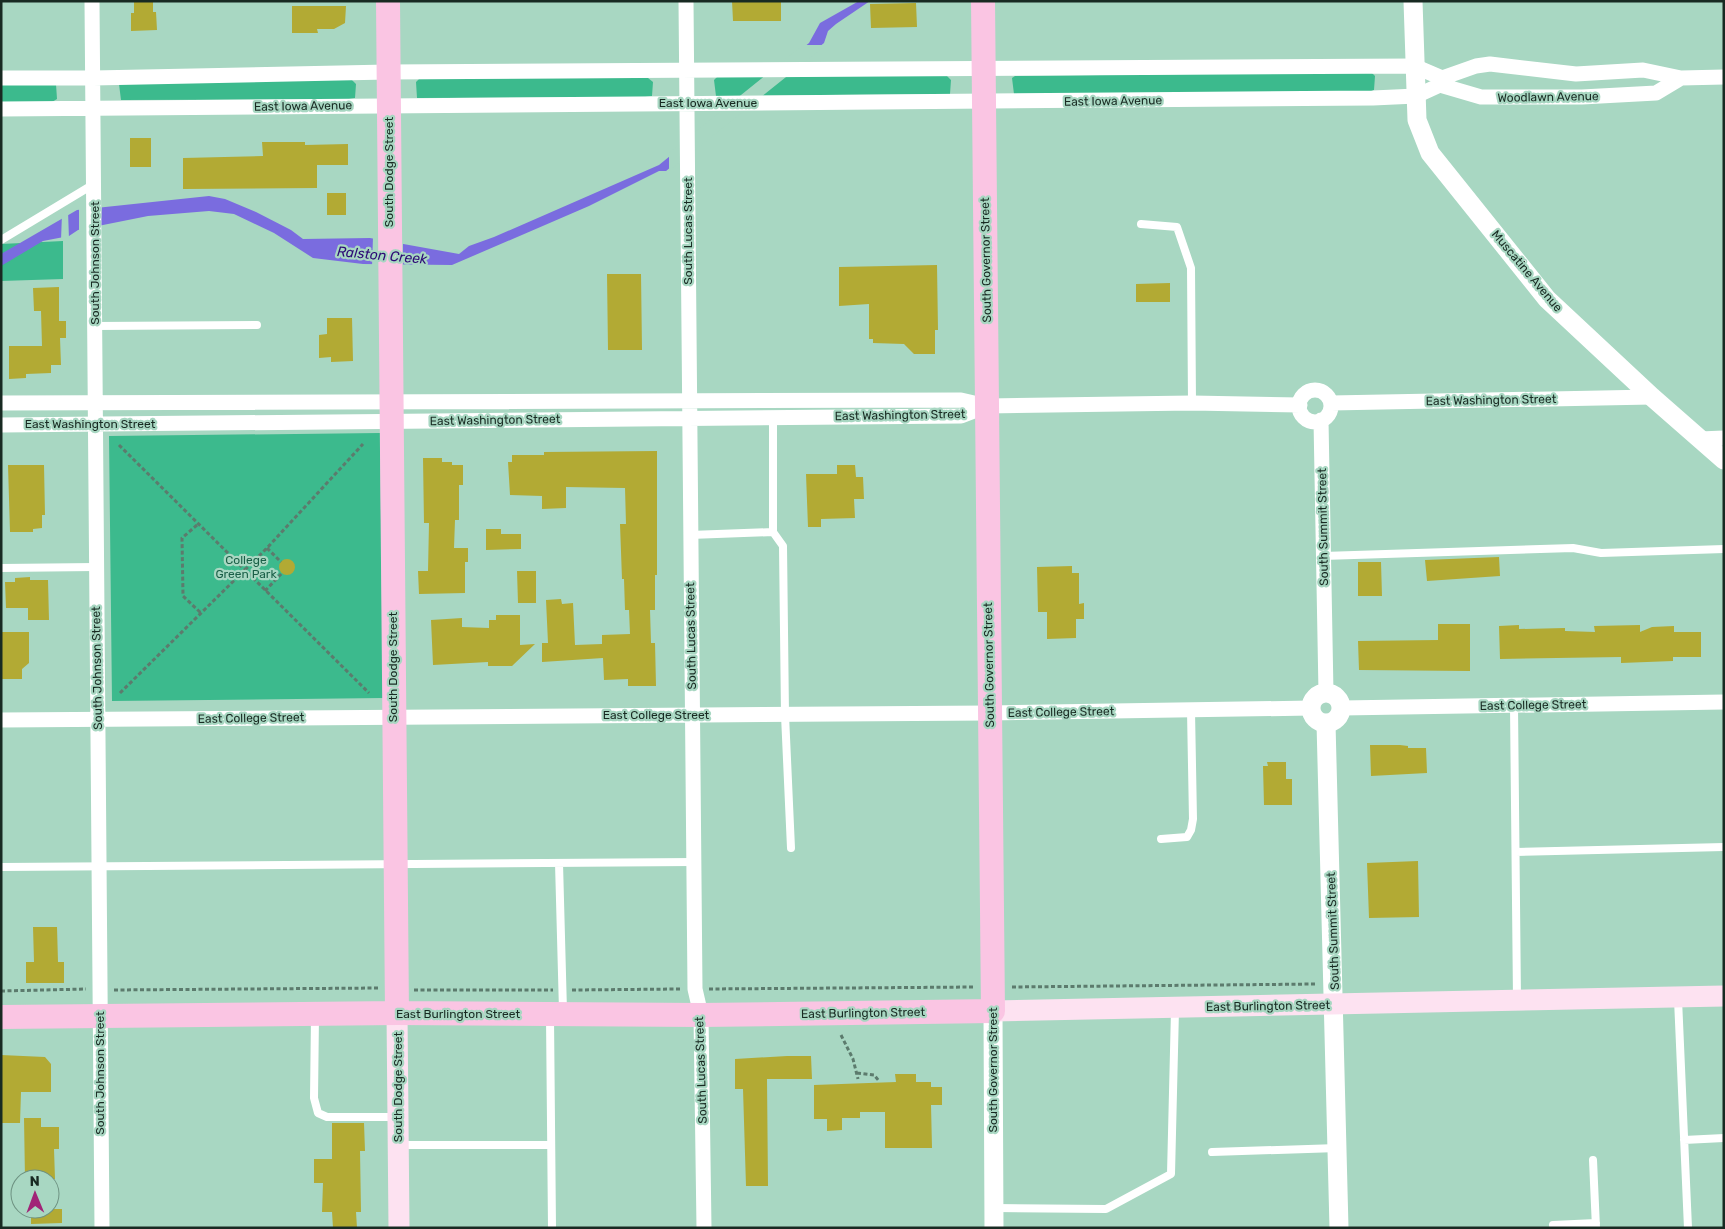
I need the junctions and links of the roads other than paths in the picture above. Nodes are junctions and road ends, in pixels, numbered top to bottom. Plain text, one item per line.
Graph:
1 (92, 1) edge
2 (388, 1) edge
3 (686, 1) edge
4 (983, 1) edge
5 (1413, 1) edge
6 (1414, 66) junction
7 (985, 68) junction
8 (686, 71) junction
9 (388, 72) junction
10 (1724, 77) edge
11 (1, 78) edge
12 (92, 78) junction
13 (1681, 78) junction
14 (1416, 96) junction
15 (984, 102) junction
16 (686, 104) junction
17 (388, 106) junction
18 (93, 108) junction
19 (1, 109) edge
20 (94, 184) junction
21 (1142, 224) dead end
22 (1, 240) edge
23 (257, 325) dead end
24 (95, 326) junction
25 (1652, 397) junction
26 (689, 401) junction
27 (1331, 402) junction
28 (1, 403) edge
29 (96, 403) junction
30 (1192, 403) junction
31 (1300, 405) junction
32 (987, 406) junction
33 (392, 412) junction
34 (689, 417) junction
35 (773, 417) junction
36 (1321, 420) junction
37 (96, 424) junction
38 (1, 425) edge
39 (1724, 438) edge
40 (1700, 439) junction
41 (1724, 460) edge
42 (773, 532) junction
43 (690, 535) junction
44 (1724, 549) edge
45 (1323, 556) junction
46 (96, 567) junction
47 (1, 568) edge
48 (1326, 693) junction
49 (1724, 702) edge
50 (1514, 706) junction
51 (1311, 708) junction
52 (1342, 708) junction
53 (1191, 711) junction
54 (990, 713) junction
55 (785, 714) junction
56 (692, 715) junction
57 (394, 716) junction
58 (1, 720) edge
59 (98, 720) junction
60 (1326, 724) junction
61 (1161, 839) dead end
62 (1724, 847) edge
63 (791, 848) dead end
64 (1516, 852) junction
65 (694, 862) junction
66 (559, 863) junction
67 (396, 864) junction
68 (99, 866) junction
69 (1, 867) edge
70 (1678, 996) junction
71 (1724, 996) edge
72 (1517, 1001) junction
73 (1335, 1005) junction
74 (1175, 1008) junction
75 (993, 1011) junction
76 (397, 1013) junction
77 (315, 1014) junction
78 (556, 1014) junction
79 (701, 1015) junction
80 (100, 1016) junction
81 (1, 1017) edge
82 (398, 1117) junction
83 (1724, 1138) edge
84 (1684, 1140) junction
85 (398, 1145) junction
86 (551, 1145) junction
87 (1338, 1148) junction
88 (1212, 1152) dead end
89 (1593, 1160) dead end
90 (994, 1208) junction
91 (1553, 1224) dead end
92 (1596, 1225) edge
93 (102, 1228) edge
94 (399, 1228) edge
95 (552, 1228) edge
96 (704, 1228) edge
97 (994, 1228) edge
98 (1339, 1228) edge
99 (1688, 1228) edge

1 - 12 street, South Johnson Street
2 - 9 main road, South Dodge Street
3 - 8 street, South Lucas Street
4 - 7 main road, South Governor Street
5 - 6 street, Muscatine Avenue
6 - 7 street
6 - 13 street
6 - 14 street, Muscatine Avenue
7 - 8 street
7 - 15 main road, South Governor Street
8 - 9 street
8 - 16 street, South Lucas Street
9 - 12 street
9 - 17 main road, South Dodge Street
10 - 13 street
11 - 12 street
12 - 18 street, South Johnson Street
13 - 14 street, Woodlawn Avenue
14 - 15 street, East Iowa Avenue
14 - 25 street, Muscatine Avenue
15 - 16 street, East Iowa Avenue
15 - 32 main road, South Governor Street
16 - 17 street, East Iowa Avenue
16 - 26 street, South Lucas Street
17 - 18 street, East Iowa Avenue
17 - 33 main road, South Dodge Street
18 - 19 street, East Iowa Avenue
18 - 20 street, South Johnson Street
20 - 22 lane
20 - 24 street, South Johnson Street
21 - 30 lane
23 - 24 lane
24 - 29 street, South Johnson Street
25 - 27 street, East Washington Street
25 - 40 street, Muscatine Avenue
26 - 32 street, East Washington Street
26 - 33 street, East Washington Street
26 - 34 street, South Lucas Street
27 - 31 street
27 - 36 street
28 - 29 street, East Washington Street
29 - 33 street, East Washington Street
29 - 37 street, South Johnson Street
30 - 31 street, East Washington Street
30 - 32 street, East Washington Street
31 - 36 street
32 - 35 street, East Washington Street
32 - 54 main road, South Governor Street
33 - 34 street, East Washington Street
33 - 37 street, East Washington Street
33 - 57 main road, South Dodge Street
34 - 35 street, East Washington Street
34 - 43 street, South Lucas Street
35 - 42 lane
36 - 45 street, South Summit Street
37 - 38 street, East Washington Street
37 - 46 street, South Johnson Street
39 - 40 street
40 - 41 street, Muscatine Avenue
42 - 43 lane
42 - 55 lane
43 - 56 street, South Lucas Street
44 - 45 lane
45 - 48 street, South Summit Street
46 - 47 lane
46 - 59 street, South Johnson Street
48 - 51 street
48 - 52 street
49 - 50 street, East College Street
50 - 52 street, East College Street
50 - 64 lane
51 - 53 street, East College Street
51 - 60 street
52 - 60 street
53 - 54 street, East College Street
53 - 61 lane
54 - 55 street, East College Street
54 - 75 main road, South Governor Street
55 - 56 street, East College Street
55 - 63 lane
56 - 57 street, East College Street
56 - 65 street, South Lucas Street
57 - 59 street, East College Street
57 - 67 main road, South Dodge Street
58 - 59 street, East College Street
59 - 68 street, South Johnson Street
60 - 73 street, South Summit Street
62 - 64 lane
64 - 72 lane
65 - 66 lane
65 - 79 street, South Lucas Street
66 - 67 lane
66 - 78 lane
67 - 68 lane
67 - 76 main road, South Dodge Street
68 - 69 lane
68 - 80 street, South Johnson Street
70 - 71 main road, East Burlington Street
70 - 72 main road, East Burlington Street
70 - 84 lane
72 - 73 main road, East Burlington Street
73 - 74 main road, East Burlington Street
73 - 87 street, South Summit Street
74 - 75 main road, East Burlington Street
74 - 90 lane
75 - 79 main road, East Burlington Street
75 - 90 street, South Governor Street
76 - 77 main road, East Burlington Street
76 - 78 main road, East Burlington Street
76 - 82 main road, South Dodge Street
77 - 80 main road, East Burlington Street
77 - 82 lane
78 - 79 main road, East Burlington Street
78 - 86 lane
79 - 96 street, South Lucas Street
80 - 81 main road, East Burlington Street
80 - 93 street, South Johnson Street
82 - 85 main road, South Dodge Street
83 - 84 lane
84 - 99 lane
85 - 86 lane
85 - 94 main road, South Dodge Street
86 - 95 lane
87 - 88 lane
87 - 98 street, South Summit Street
89 - 92 lane
90 - 97 street, South Governor Street
91 - 92 lane

